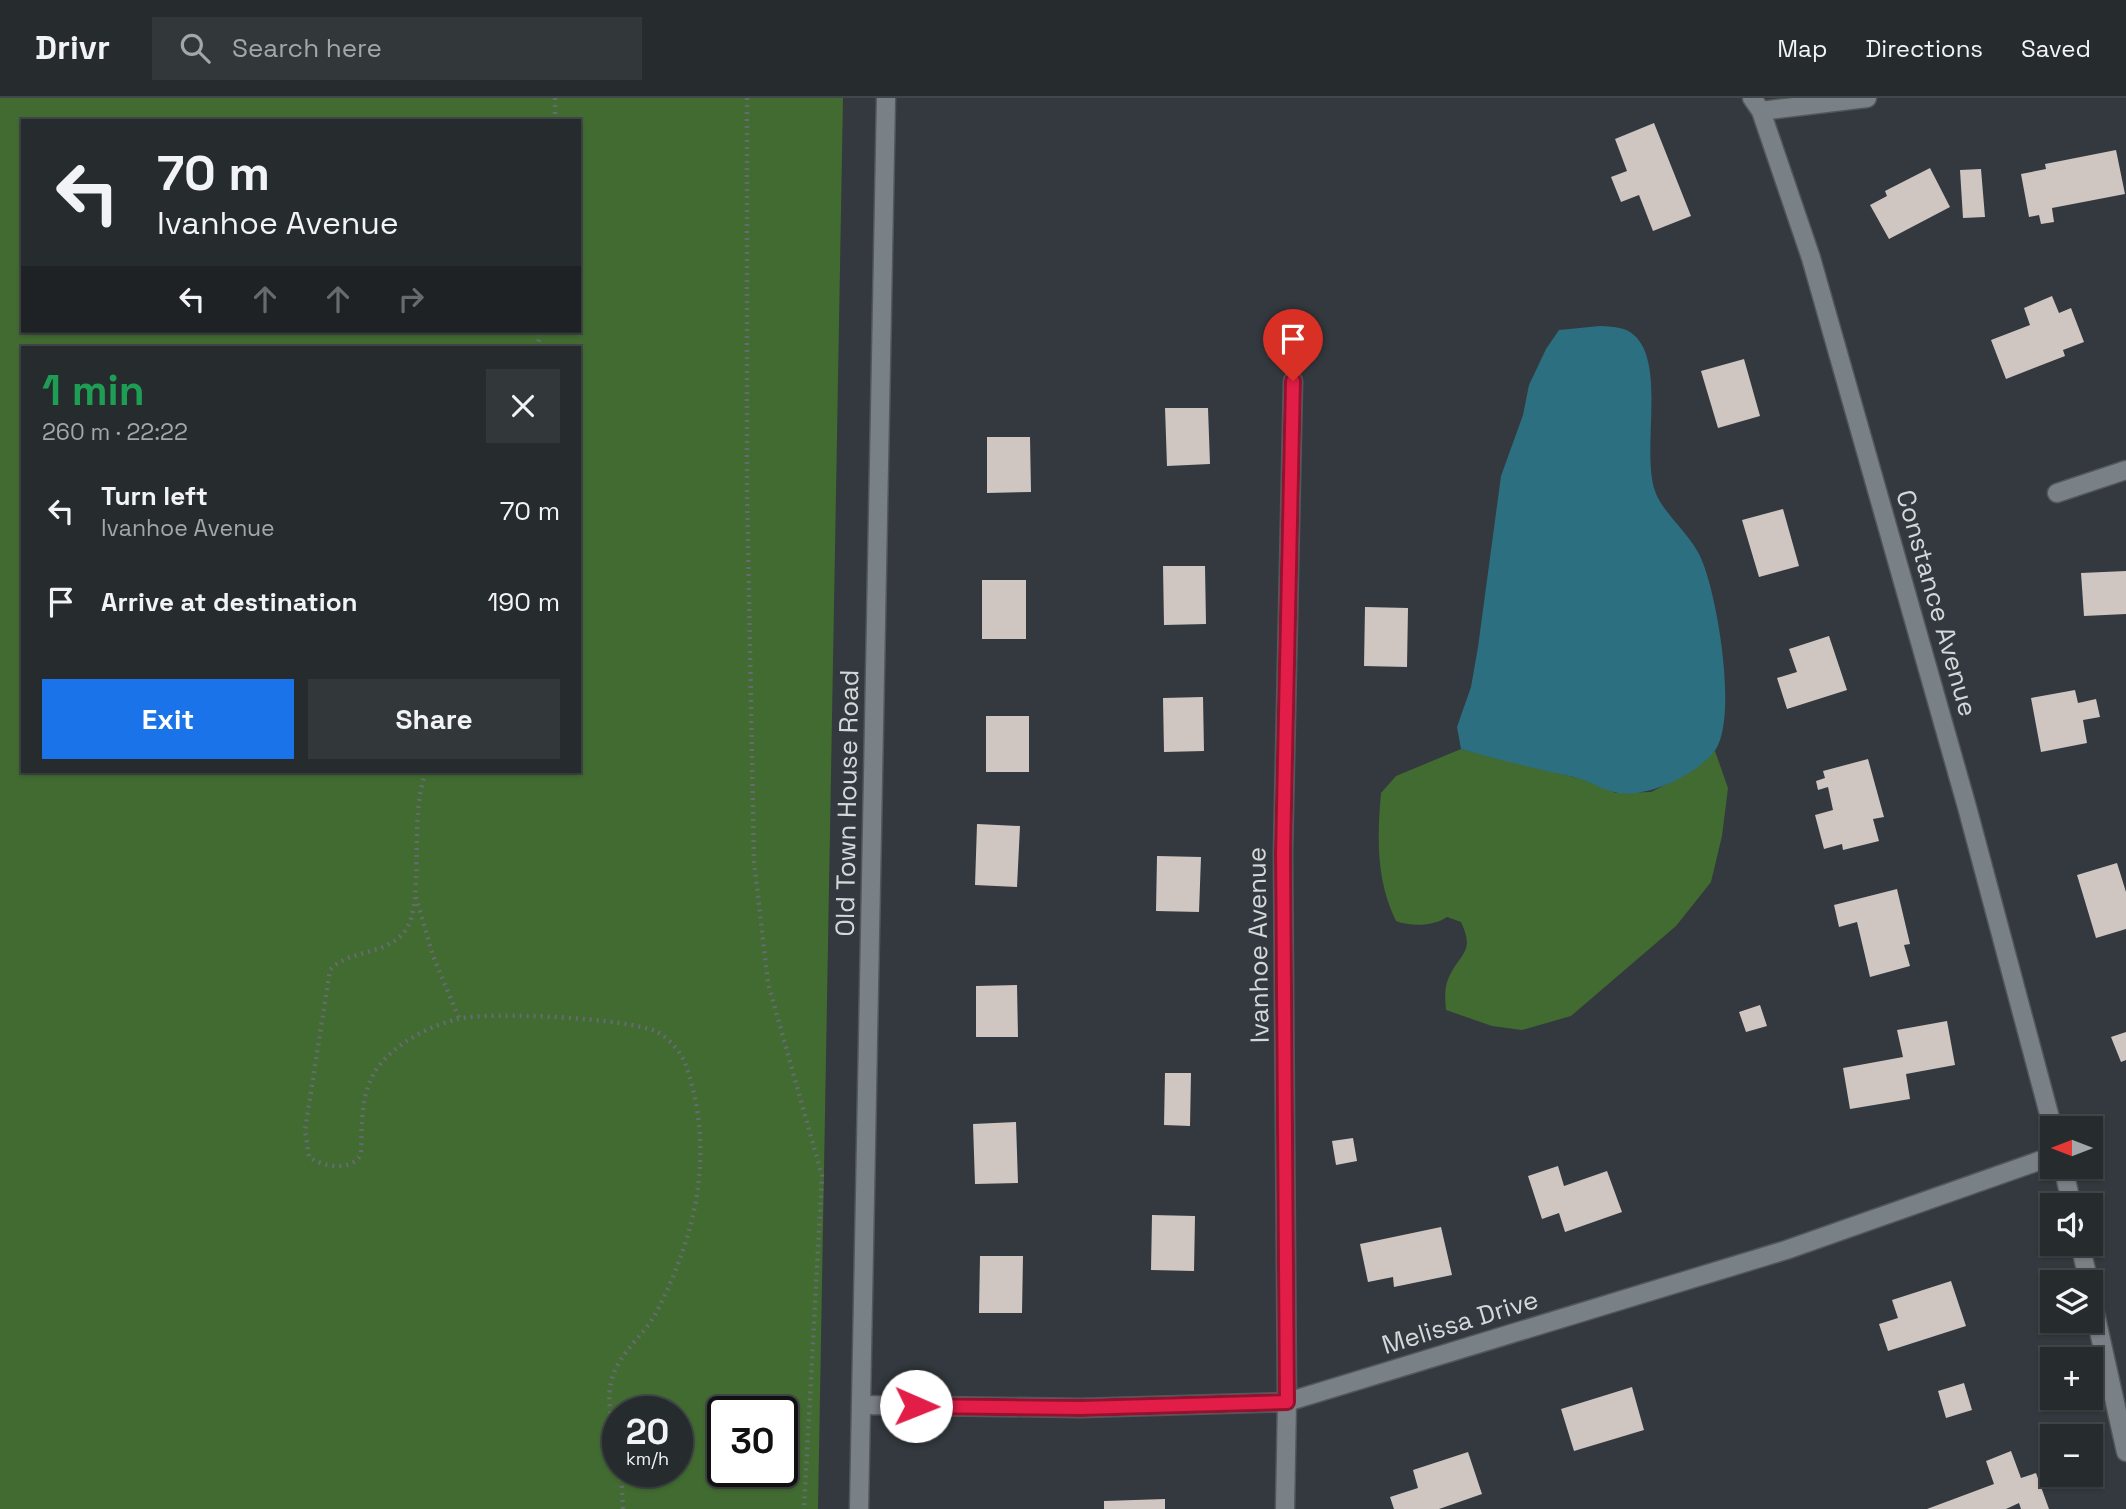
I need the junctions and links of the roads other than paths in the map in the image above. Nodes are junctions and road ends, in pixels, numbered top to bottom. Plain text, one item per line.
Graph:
1 (886, 98) edge
2 (1867, 98) edge
3 (1756, 104) edge
4 (1293, 381) dead end
5 (2126, 470) edge
6 (2057, 493) dead end
7 (2050, 1116) edge
8 (2040, 1161) edge
9 (2099, 1333) edge
10 (1287, 1402) junction
11 (861, 1405) junction
12 (2126, 1452) edge
13 (859, 1509) edge
14 (1285, 1509) edge

1 - 11 street, Old Town House Road
2 - 3 street
3 - 7 street, Constance Avenue
4 - 10 street, Ivanhoe Avenue
5 - 6 street
8 - 10 street, Melissa Drive
9 - 12 street
10 - 11 street, Melissa Drive
10 - 14 street, Ivanhoe Avenue
11 - 13 street, Old Town House Road

